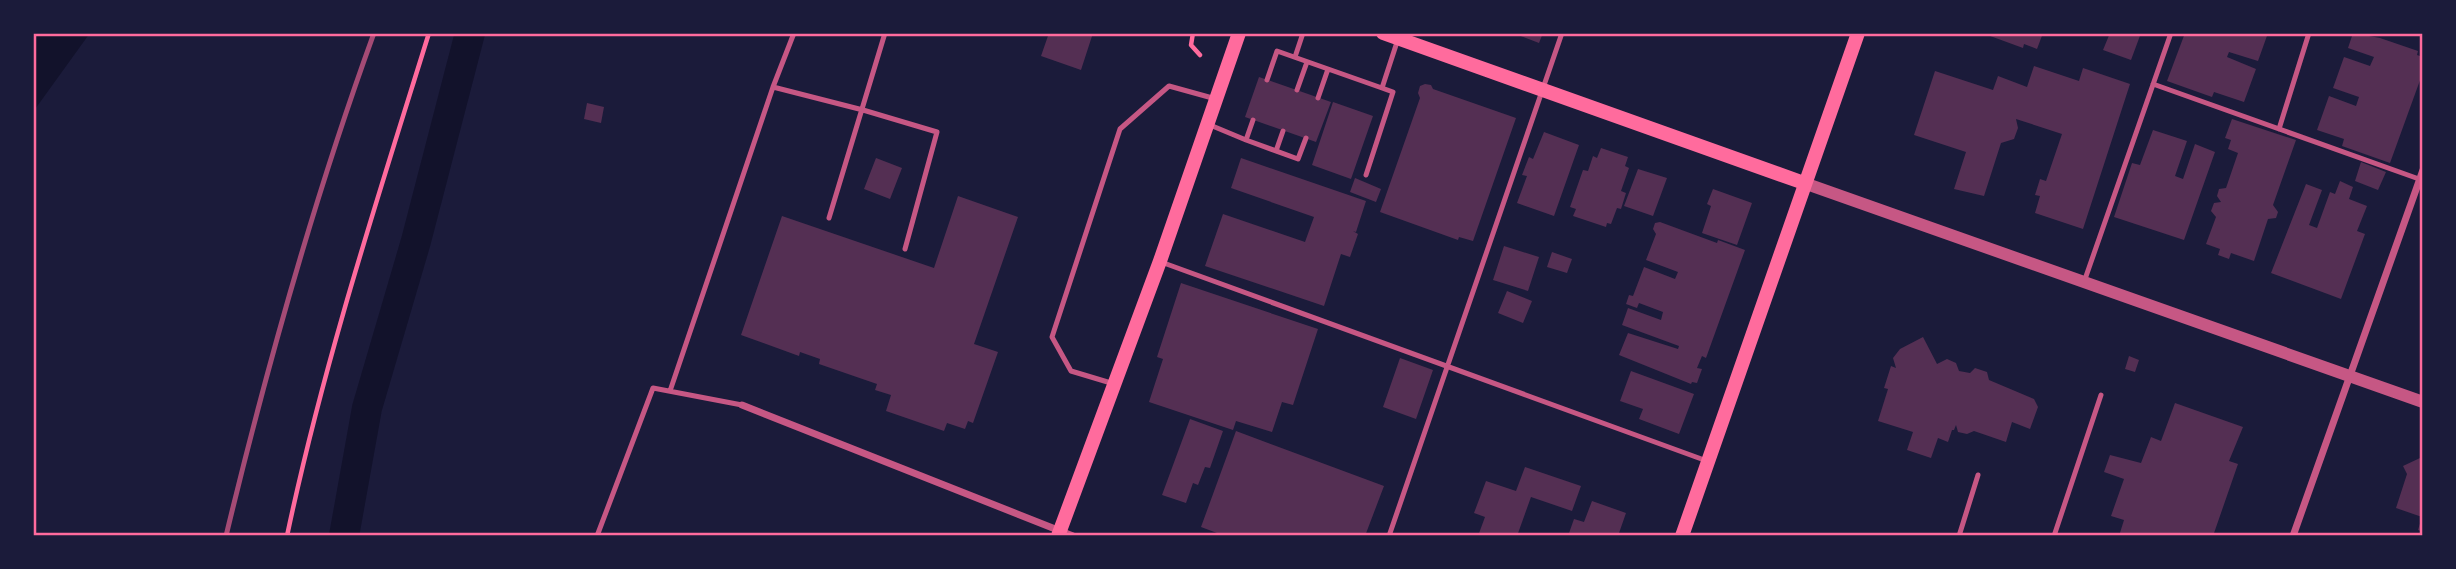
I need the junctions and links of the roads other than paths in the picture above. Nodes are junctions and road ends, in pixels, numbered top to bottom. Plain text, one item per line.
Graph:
1 (794, 33) edge
2 (885, 33) edge
3 (1239, 33) edge
4 (1304, 33) edge
5 (1384, 33) edge
6 (1562, 33) edge
7 (1858, 33) edge
8 (2171, 33) edge
9 (2309, 33) edge
10 (1398, 38) junction
11 (1295, 57) junction
12 (1307, 62) junction
13 (1328, 69) junction
14 (1268, 80) dead end
15 (2153, 84) junction
16 (773, 87) junction
17 (1382, 88) junction
18 (1297, 90) dead end
19 (1543, 90) junction
20 (1318, 97) dead end
21 (1216, 99) junction
22 (863, 110) junction
23 (1253, 120) dead end
24 (1208, 124) junction
25 (2279, 129) junction
26 (1283, 131) dead end
27 (1306, 138) dead end
28 (1246, 140) junction
29 (1276, 151) junction
30 (2423, 170) edge
31 (1366, 175) dead end
32 (2419, 179) junction
33 (1804, 183) junction
34 (2413, 194) junction
35 (2423, 198) edge
36 (828, 218) dead end
37 (905, 250) dead end
38 (1160, 261) junction
39 (2084, 282) junction
40 (1448, 367) junction
41 (2349, 376) junction
42 (1114, 383) junction
43 (670, 391) junction
44 (2101, 395) dead end
45 (2423, 402) edge
46 (742, 405) joint
47 (1707, 461) junction
48 (1978, 475) dead end
49 (1064, 534) edge
50 (597, 536) edge
51 (1389, 536) edge
52 (1682, 536) edge
53 (1959, 536) edge
54 (2054, 536) edge
55 (2293, 536) edge

1 - 16 lane
2 - 22 lane
3 - 21 main road
4 - 11 lane
5 - 10 main road
6 - 19 lane
7 - 33 main road
8 - 15 lane
9 - 25 lane
10 - 17 lane
10 - 19 main road
11 - 12 lane
11 - 14 lane
12 - 13 lane
12 - 18 lane
13 - 17 lane
13 - 20 lane
15 - 25 lane
15 - 39 lane
16 - 22 lane
16 - 43 lane
17 - 31 lane
19 - 33 main road
19 - 40 lane
21 - 24 main road
21 - 42 lane
22 - 36 lane
22 - 37 lane
23 - 28 lane
24 - 28 lane
24 - 38 main road
25 - 32 lane
26 - 29 lane
27 - 29 lane
28 - 29 lane
30 - 32 street
32 - 34 street
33 - 39 street
33 - 47 main road
34 - 35 street
34 - 41 street
38 - 40 lane
38 - 42 main road
39 - 41 street
40 - 47 lane
40 - 51 lane
41 - 45 street
41 - 55 street
42 - 49 main road
43 - 46 lane
43 - 50 lane
44 - 54 lane
46 - 49 street
47 - 52 main road
48 - 53 lane

